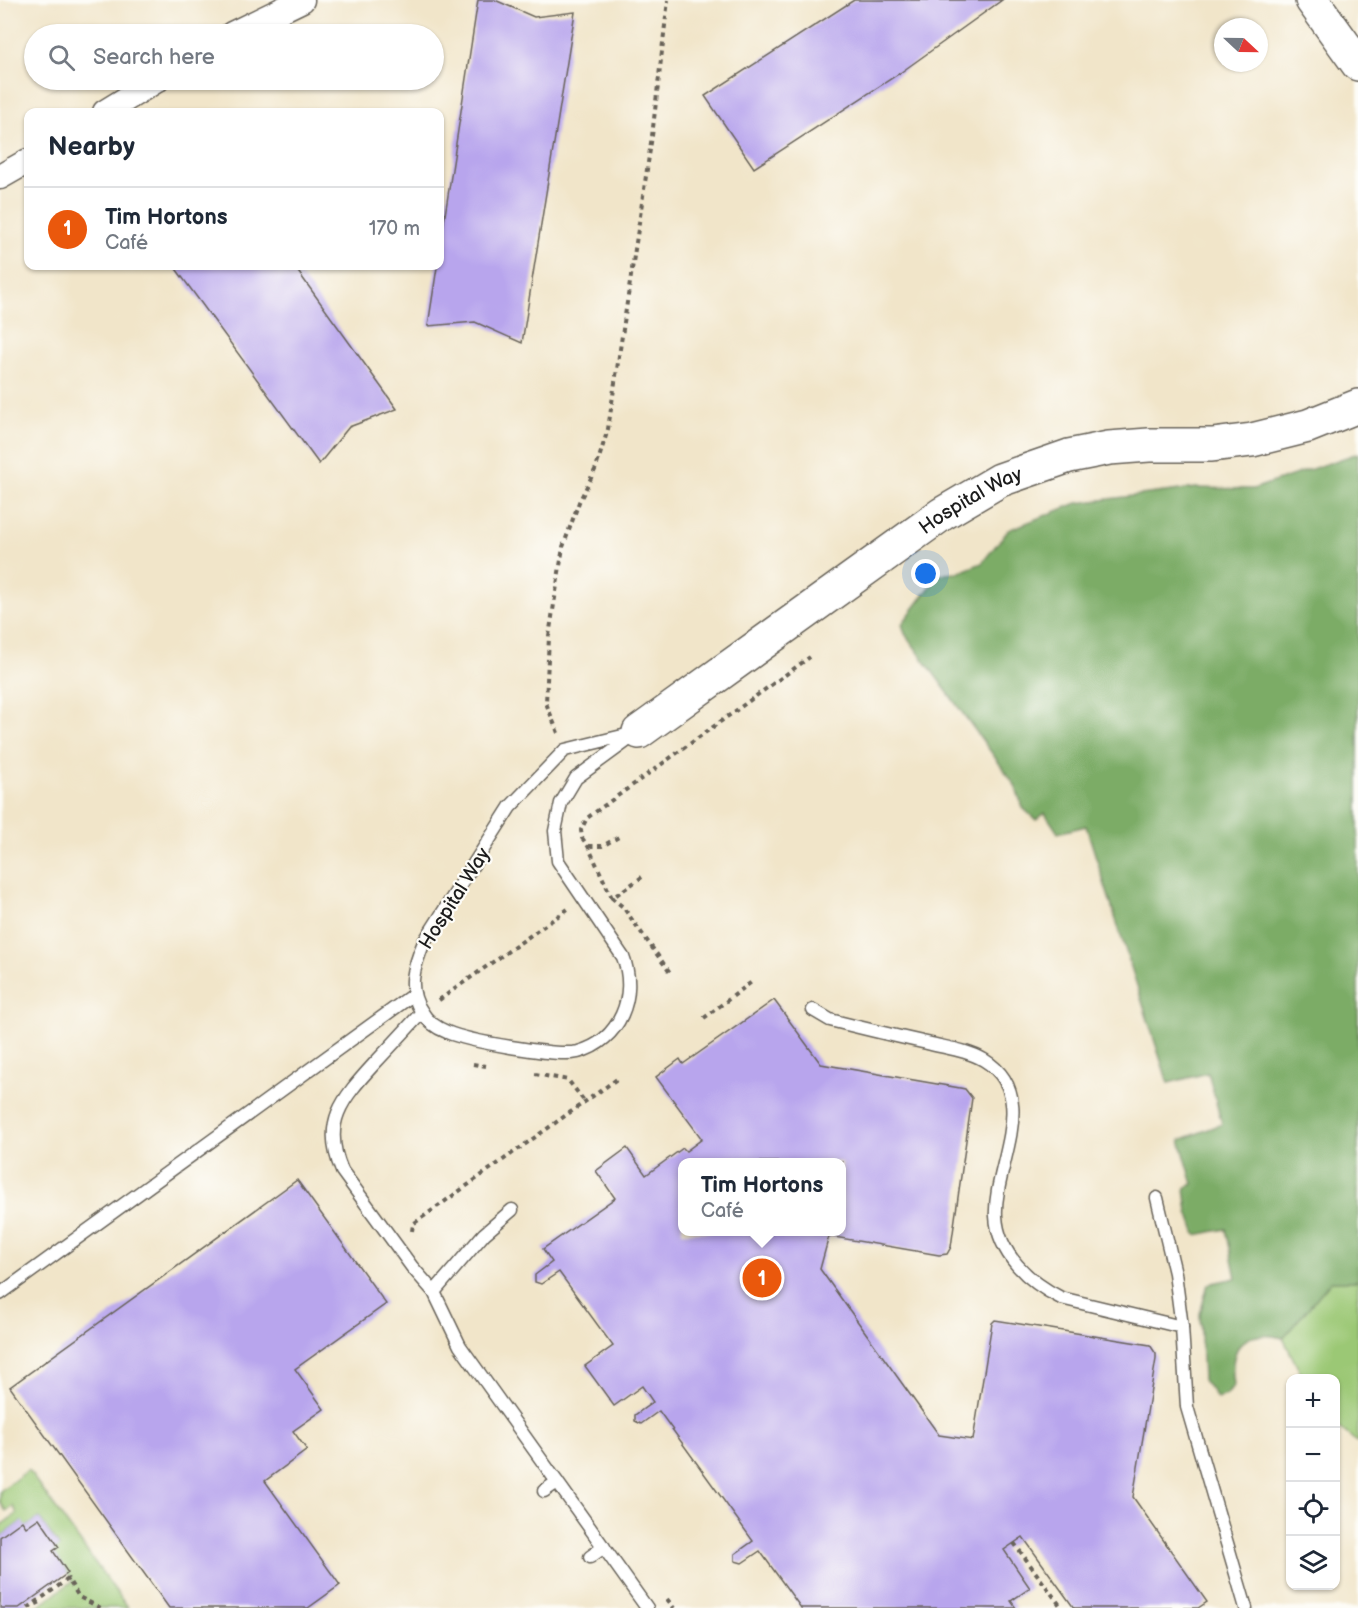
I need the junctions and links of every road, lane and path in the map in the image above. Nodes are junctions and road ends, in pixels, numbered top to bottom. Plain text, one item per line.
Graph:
1 (302, 0) edge
2 (668, 0) edge
3 (1312, 0) edge
4 (253, 24) edge
5 (1358, 64) edge
6 (141, 90) edge
7 (112, 108) edge
8 (24, 162) edge
9 (0, 177) edge
10 (1358, 406) edge
11 (810, 657) dead end
12 (639, 732) junction
13 (565, 750) junction
14 (619, 837) dead end
15 (588, 846) junction
16 (642, 877) dead end
17 (580, 894) junction
18 (612, 898) junction
19 (671, 974) dead end
20 (753, 981) dead end
21 (414, 993) junction
22 (813, 1010) dead end
23 (422, 1012) junction
24 (704, 1018) dead end
25 (473, 1064) dead end
26 (495, 1067) dead end
27 (528, 1072) dead end
28 (617, 1079) dead end
29 (585, 1102) junction
30 (1157, 1198) dead end
31 (512, 1210) dead end
32 (412, 1233) dead end
33 (434, 1292) junction
34 (0, 1294) edge
35 (1182, 1327) junction
36 (557, 1482) junction
37 (544, 1491) dead end
38 (1014, 1543) dead end
39 (604, 1547) junction
40 (590, 1557) dead end
41 (37, 1601) junction
42 (28, 1608) edge
43 (40, 1608) edge
44 (101, 1608) edge
45 (647, 1608) edge
46 (1062, 1608) edge
47 (1246, 1608) edge

1 - 4 street
2 - 13 path
3 - 5 street
6 - 7 street
8 - 9 street
10 - 12 street, Hospital Way
11 - 15 path
12 - 13 lane, Hospital Way
12 - 17 lane, Hospital Way
13 - 21 lane, Hospital Way
14 - 15 path
15 - 18 path
16 - 18 path
17 - 23 path
17 - 23 lane, Hospital Way
18 - 19 path
20 - 24 path
21 - 23 lane, Hospital Way
21 - 34 lane
22 - 35 lane
23 - 33 lane
25 - 26 path
27 - 29 path
28 - 29 path
29 - 32 path
30 - 35 lane
31 - 33 lane
33 - 36 lane
35 - 47 lane
36 - 37 lane
36 - 39 lane
38 - 46 path
39 - 40 lane
39 - 45 lane
41 - 42 path
41 - 43 path
41 - 44 path

